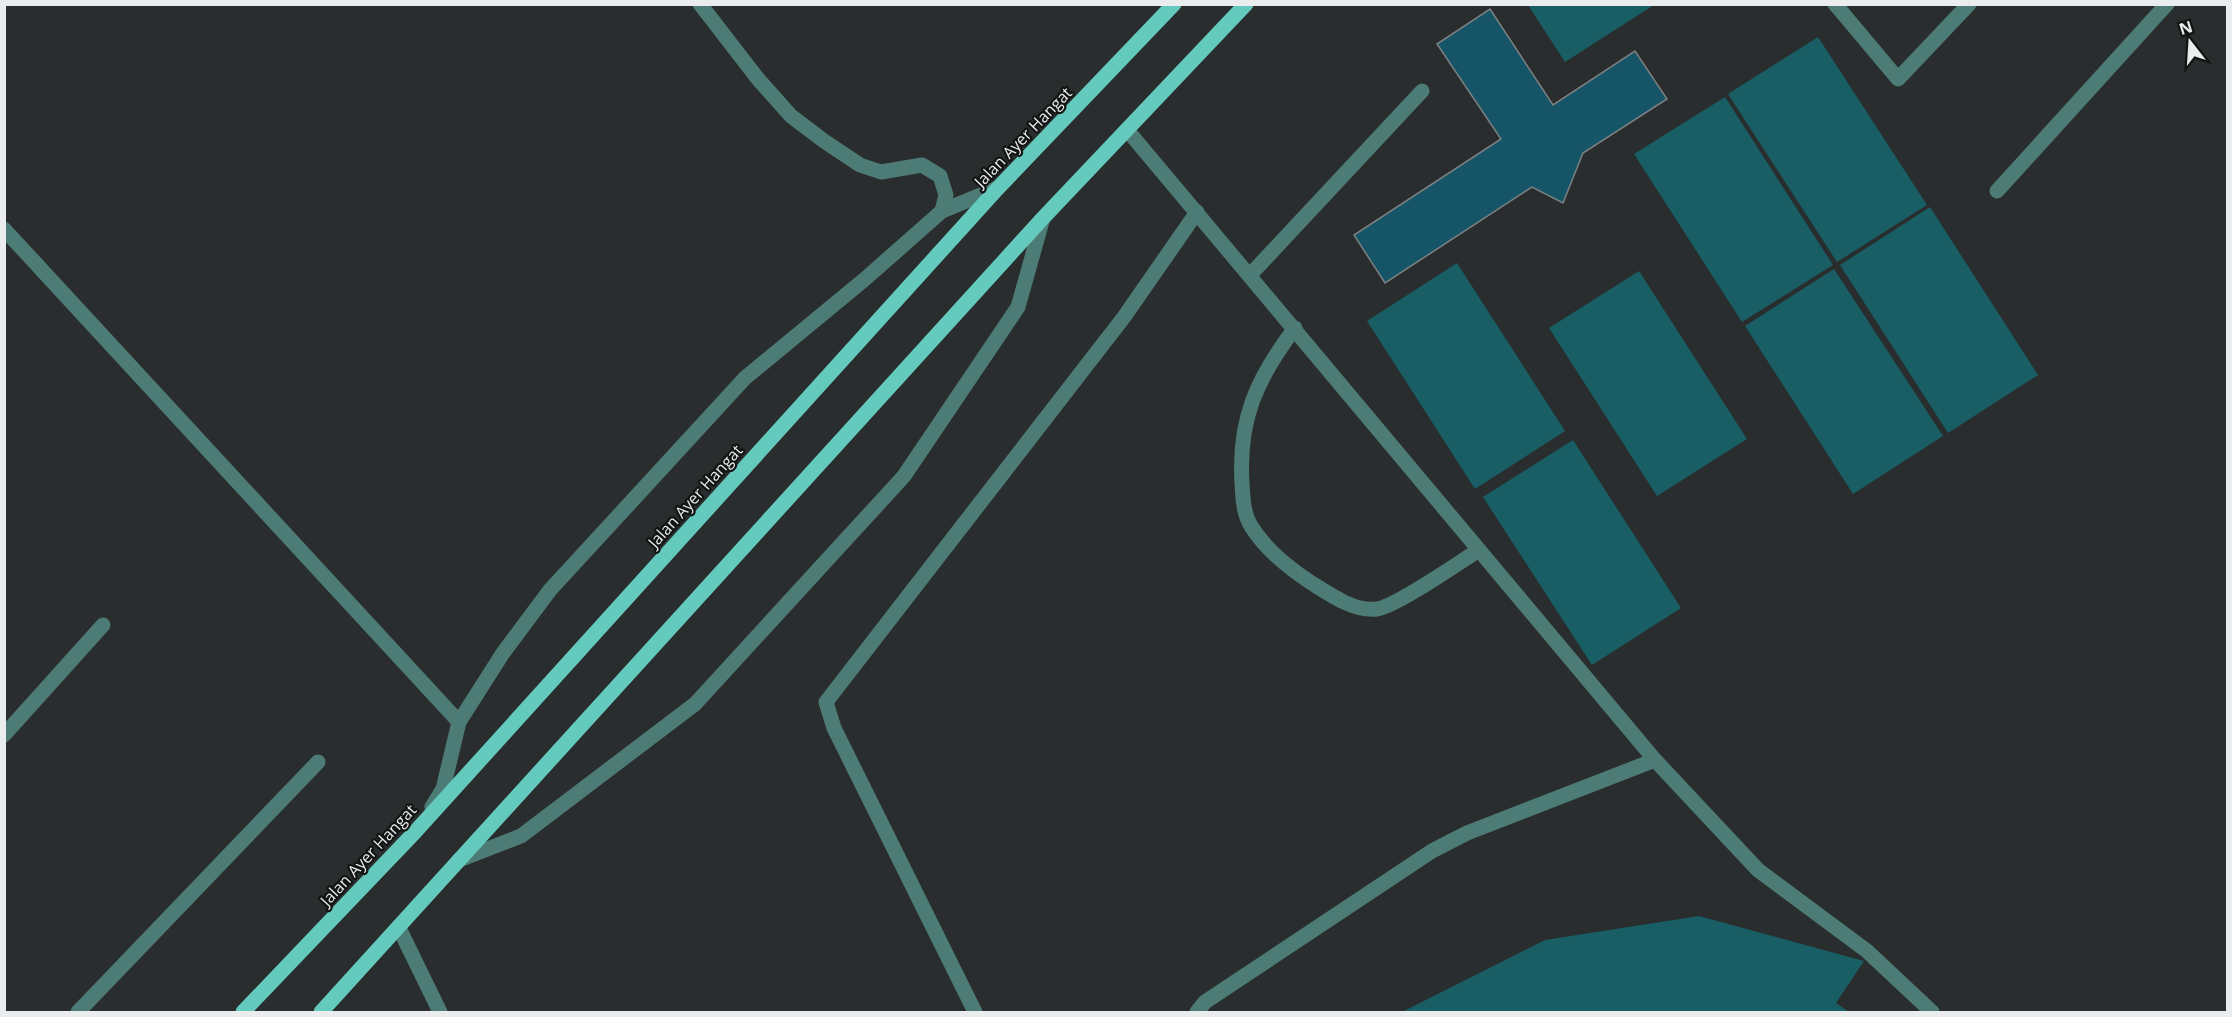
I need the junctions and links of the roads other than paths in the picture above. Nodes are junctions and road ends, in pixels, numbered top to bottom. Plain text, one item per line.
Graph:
1 (700, 4) edge
2 (1174, 4) edge
3 (1246, 4) edge
4 (1835, 4) edge
5 (1969, 4) edge
6 (2167, 4) edge
7 (1422, 91) dead end
8 (1128, 131) junction
9 (998, 188) junction
10 (1997, 191) dead end
11 (942, 211) junction
12 (1197, 212) junction
13 (1043, 218) junction
14 (4, 229) edge
15 (1251, 274) junction
16 (1295, 328) junction
17 (1479, 550) junction
18 (103, 625) dead end
19 (459, 722) junction
20 (4, 735) edge
21 (1655, 760) junction
22 (318, 762) dead end
23 (415, 832) junction
24 (459, 860) junction
25 (399, 928) junction
26 (78, 1012) edge
27 (243, 1012) edge
28 (321, 1012) edge
29 (440, 1012) edge
30 (975, 1012) edge
31 (1197, 1012) edge
32 (1932, 1012) edge

1 - 11 street
2 - 9 main road, Jalan Ayer Hangat
3 - 8 main road
4 - 5 street
6 - 10 street
7 - 15 street
8 - 12 street
8 - 13 main road
9 - 11 street
9 - 23 main road, Jalan Ayer Hangat
11 - 19 street
12 - 15 street
12 - 30 street
13 - 24 main road
13 - 24 street
14 - 19 street
15 - 16 street
16 - 17 street
16 - 17 street
17 - 21 street
18 - 20 street
19 - 23 street
21 - 31 street
21 - 32 street
22 - 26 street
23 - 27 main road, Jalan Ayer Hangat
24 - 25 main road
25 - 28 main road
25 - 29 street

